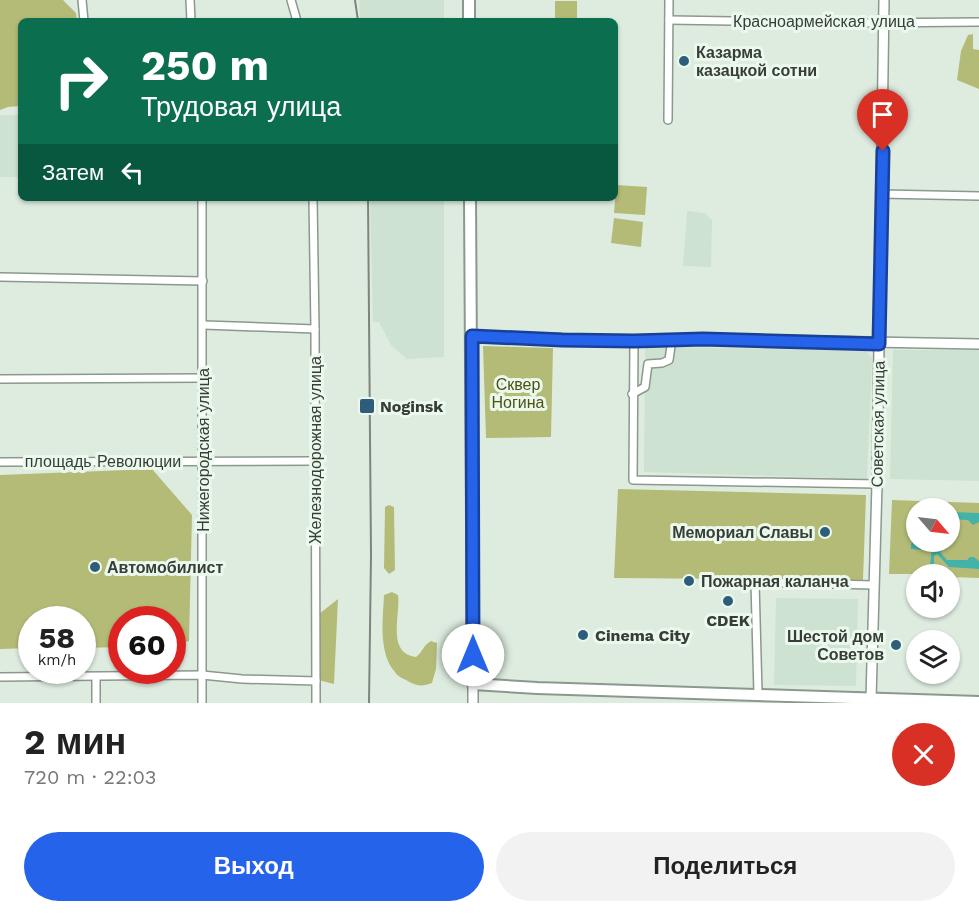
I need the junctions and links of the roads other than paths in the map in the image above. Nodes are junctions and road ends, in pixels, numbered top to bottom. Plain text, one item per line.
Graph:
1 (82, 0) edge
2 (190, 0) edge
3 (291, 0) edge
4 (469, 0) edge
5 (669, 0) edge
6 (884, 0) edge
7 (84, 18) edge
8 (191, 18) edge
9 (296, 18) edge
10 (469, 18) edge
11 (669, 20) junction
12 (885, 22) junction
13 (979, 22) edge
14 (668, 120) dead end
15 (882, 194) junction
16 (979, 196) edge
17 (202, 201) edge
18 (313, 201) edge
19 (470, 201) edge
20 (0, 277) edge
21 (203, 281) junction
22 (204, 325) junction
23 (315, 329) junction
24 (472, 336) junction
25 (672, 339) junction
26 (634, 341) junction
27 (879, 344) junction
28 (979, 344) edge
29 (203, 378) junction
30 (0, 379) edge
31 (632, 394) junction
32 (202, 461) junction
33 (315, 461) junction
34 (0, 462) edge
35 (877, 484) junction
36 (873, 585) junction
37 (202, 675) junction
38 (0, 677) edge
39 (18, 677) edge
40 (96, 677) edge
41 (316, 681) junction
42 (96, 684) edge
43 (473, 684) junction
44 (758, 694) junction
45 (871, 701) edge
46 (979, 702) edge
47 (96, 703) edge
48 (202, 703) edge
49 (316, 703) edge
50 (472, 703) edge

1 - 7 street
2 - 8 street
3 - 9 street
4 - 10 main road
5 - 11 street
6 - 12 street, Советская улица
11 - 12 street, Красноармейская улица
11 - 14 street
12 - 13 street, Красноармейская улица
12 - 15 street, Советская улица
15 - 16 street
15 - 27 street, Советская улица
17 - 21 street, Нижегородская улица
18 - 23 street, Железнодорожная улица
19 - 24 main road
20 - 21 street
21 - 22 street, Нижегородская улица
22 - 23 street
22 - 29 street, Нижегородская улица
23 - 33 street, Железнодорожная улица
24 - 26 street
24 - 43 main road
25 - 26 street
25 - 27 street
25 - 31 street
26 - 31 street
27 - 28 street
27 - 35 street, Советская улица
29 - 30 street
29 - 32 street, Нижегородская улица
31 - 35 street
32 - 33 street, площадь Революции
32 - 34 street, площадь Революции
32 - 37 street, Нижегородская улица
33 - 41 street, Железнодорожная улица
35 - 36 street, Советская улица
36 - 44 street
36 - 45 street, Советская улица
37 - 40 street
37 - 41 street
37 - 48 street, Нижегородская улица
38 - 39 street
41 - 49 street, Железнодорожная улица
42 - 47 street
43 - 44 main road
43 - 50 street
44 - 45 main road
45 - 46 main road

